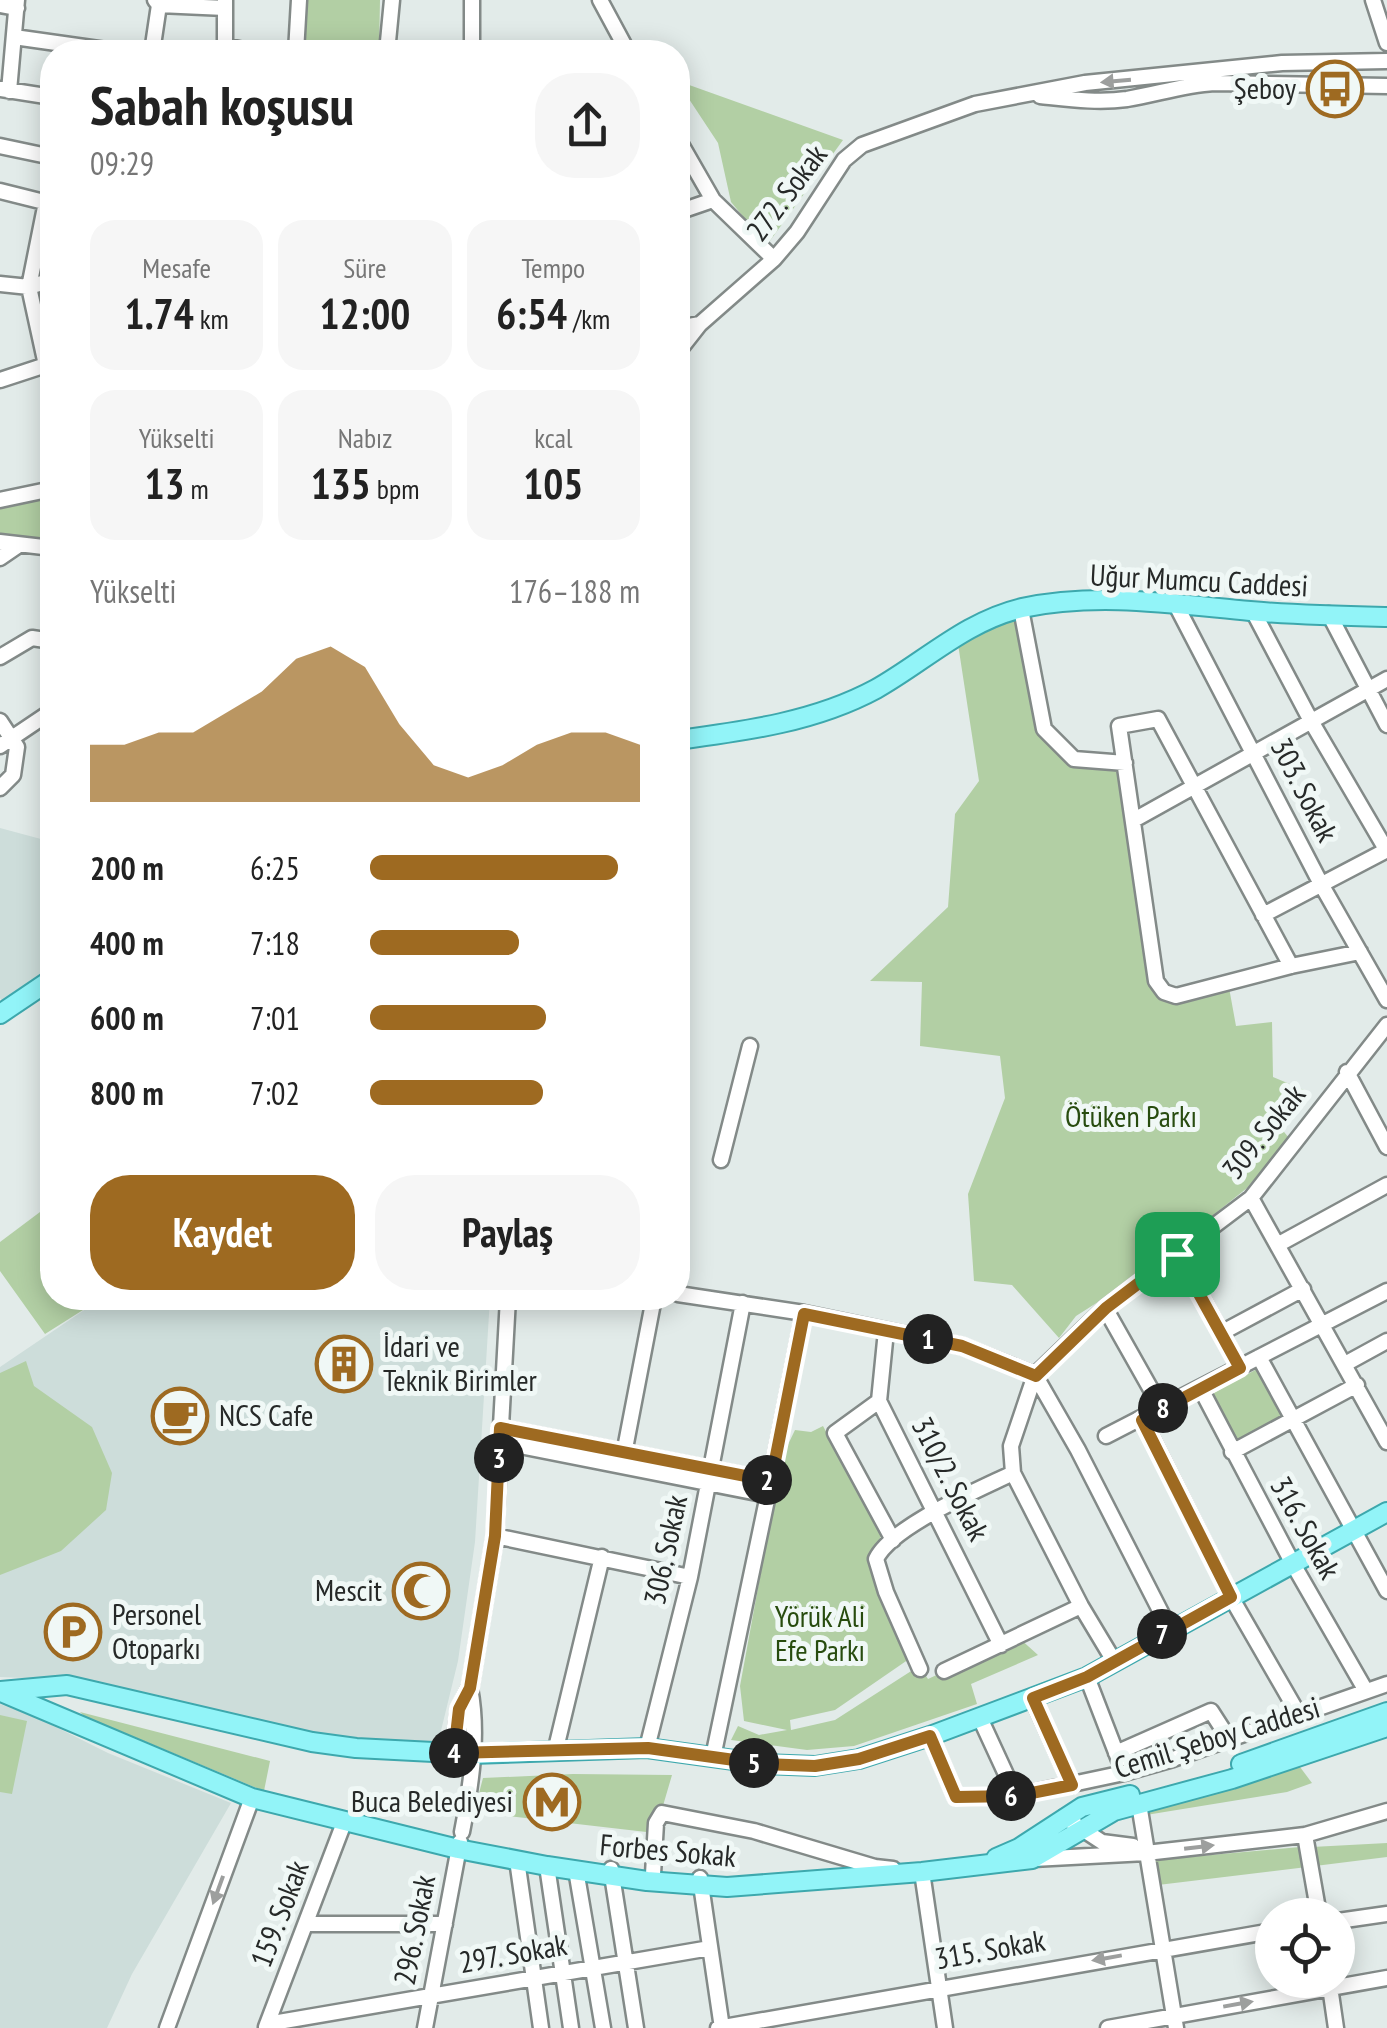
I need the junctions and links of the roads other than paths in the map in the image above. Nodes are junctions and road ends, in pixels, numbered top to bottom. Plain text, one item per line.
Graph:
1 (299, 0) edge
2 (392, 0) edge
3 (472, 0) edge
4 (600, 0) edge
5 (1373, 0) edge
6 (157, 2) edge
7 (17, 4) edge
8 (225, 4) edge
9 (0, 5) edge
10 (14, 36) junction
11 (40, 40) edge
12 (153, 40) edge
13 (225, 40) edge
14 (297, 40) edge
15 (388, 40) edge
16 (472, 40) edge
17 (619, 40) edge
18 (1387, 44) edge
19 (6, 61) edge
20 (1387, 62) edge
21 (1215, 77) junction
22 (1387, 86) edge
23 (5, 90) edge
24 (40, 95) edge
25 (0, 146) edge
26 (40, 154) edge
27 (690, 159) edge
28 (0, 191) edge
29 (713, 200) junction
30 (40, 201) edge
31 (690, 208) edge
32 (40, 241) edge
33 (774, 259) junction
34 (0, 284) edge
35 (40, 284) edge
36 (28, 287) junction
37 (700, 324) junction
38 (690, 326) edge
39 (40, 331) edge
40 (690, 337) edge
41 (40, 367) edge
42 (0, 380) edge
43 (40, 492) edge
44 (0, 500) edge
45 (0, 542) edge
46 (19, 545) junction
47 (40, 547) edge
48 (0, 558) edge
49 (1175, 602) junction
50 (1021, 609) junction
51 (1254, 611) junction
52 (1329, 614) junction
53 (1385, 621) edge
54 (40, 639) edge
55 (0, 657) edge
56 (1387, 680) edge
57 (1367, 690) junction
58 (40, 719) edge
59 (0, 721) edge
60 (1310, 721) junction
61 (1387, 725) edge
62 (690, 738) edge
63 (6, 742) edge
64 (1255, 753) junction
65 (1125, 763) junction
66 (0, 788) edge
67 (1192, 788) junction
68 (1134, 820) junction
69 (1387, 850) edge
70 (1322, 884) junction
71 (1263, 915) junction
72 (1360, 952) junction
73 (1291, 966) junction
74 (40, 987) edge
75 (1387, 1000) edge
76 (0, 1014) edge
77 (1387, 1024) edge
78 (750, 1046) dead end
79 (1347, 1072) junction
80 (1387, 1147) edge
81 (721, 1160) dead end
82 (1387, 1184) edge
83 (1251, 1198) junction
84 (1279, 1244) junction
85 (1177, 1254) junction
86 (1304, 1289) junction
87 (1387, 1291) edge
88 (690, 1296) edge
89 (742, 1304) junction
90 (1106, 1308) junction
91 (507, 1310) edge
92 (652, 1310) edge
93 (804, 1314) junction
94 (1322, 1324) junction
95 (886, 1330) junction
96 (1221, 1333) junction
97 (1387, 1341) edge
98 (1259, 1357) junction
99 (1345, 1364) junction
100 (1240, 1368) junction
101 (1036, 1376) junction
102 (1357, 1386) junction
103 (1201, 1389) junction
104 (879, 1401) junction
105 (1162, 1408) junction
106 (1292, 1419) junction
107 (1142, 1420) junction
108 (500, 1435) junction
109 (1106, 1436) dead end
110 (1387, 1442) edge
111 (1232, 1452) junction
112 (622, 1458) junction
113 (1013, 1473) junction
114 (710, 1476) junction
115 (769, 1488) junction
116 (936, 1511) junction
117 (1387, 1512) edge
118 (1353, 1530) junction
119 (495, 1536) junction
120 (893, 1540) junction
121 (602, 1557) junction
122 (1292, 1564) junction
123 (690, 1576) junction
124 (1387, 1592) edge
125 (1231, 1597) junction
126 (1081, 1606) junction
127 (1170, 1630) junction
128 (1001, 1645) junction
129 (1114, 1661) junction
130 (920, 1669) dead end
131 (944, 1671) dead end
132 (1087, 1677) junction
133 (1387, 1684) edge
134 (1366, 1691) junction
135 (0, 1692) edge
136 (1033, 1698) junction
137 (1387, 1712) edge
138 (1299, 1715) junction
139 (980, 1718) junction
140 (1387, 1727) edge
141 (930, 1736) junction
142 (1230, 1739) junction
143 (556, 1748) junction
144 (648, 1748) junction
145 (462, 1753) junction
146 (1116, 1753) junction
147 (713, 1757) junction
148 (1124, 1772) junction
149 (1072, 1785) junction
150 (1016, 1796) junction
151 (252, 1798) junction
152 (1139, 1804) junction
153 (1387, 1812) edge
154 (345, 1820) junction
155 (1073, 1826) junction
156 (1305, 1835) junction
157 (460, 1841) junction
158 (1146, 1854) junction
159 (1091, 1856) junction
160 (1032, 1859) junction
161 (516, 1860) junction
162 (983, 1864) junction
163 (547, 1866) junction
164 (576, 1870) junction
165 (611, 1872) junction
166 (922, 1872) junction
167 (653, 1874) junction
168 (700, 1882) junction
169 (1316, 1898) edge
170 (1387, 1914) edge
171 (1355, 1919) edge
172 (308, 1924) junction
173 (445, 1924) junction
174 (1255, 1934) edge
175 (710, 1948) junction
176 (1163, 1948) junction
177 (624, 1963) junction
178 (592, 1968) junction
179 (562, 1973) junction
180 (533, 1978) junction
181 (1387, 1978) edge
182 (1355, 1981) edge
183 (938, 1987) junction
184 (430, 1996) junction
185 (1272, 1998) edge
186 (1331, 1998) edge
187 (1175, 2022) edge
188 (266, 2026) edge
189 (167, 2028) edge
190 (425, 2028) edge
191 (541, 2028) edge
192 (570, 2028) edge
193 (603, 2028) edge
194 (636, 2028) edge
195 (721, 2028) edge
196 (945, 2028) edge
197 (1108, 2028) edge
198 (1336, 2028) edge

1 - 14 street
2 - 15 street
3 - 16 street
4 - 17 street
5 - 18 street
6 - 8 street
6 - 12 street
7 - 9 street
7 - 10 street
8 - 13 street
10 - 11 street
10 - 19 street
19 - 23 street
20 - 21 street, 272. Sokak
21 - 22 street, 272. Sokak
21 - 33 street, 272. Sokak
23 - 24 street
25 - 26 street
27 - 29 street
28 - 30 street
29 - 31 street
29 - 33 street
32 - 36 street
33 - 37 street, 272. Sokak
34 - 36 street
35 - 36 street
36 - 39 street
37 - 38 street
37 - 40 street, 272. Sokak
41 - 42 street
43 - 44 street
45 - 46 street
46 - 47 street
46 - 48 street
49 - 50 main road, Uğur Mumcu Caddesi
49 - 51 main road, Uğur Mumcu Caddesi
49 - 64 street, 303. Sokak
50 - 62 main road, Uğur Mumcu Caddesi
50 - 65 street
51 - 52 main road, Uğur Mumcu Caddesi
51 - 60 street
52 - 53 main road, Uğur Mumcu Caddesi
52 - 57 street
54 - 55 street
56 - 57 street
57 - 60 street
57 - 61 street
58 - 63 street
59 - 63 street
60 - 64 street
60 - 69 street
63 - 66 street
64 - 67 street
64 - 70 street, 303. Sokak
65 - 67 street
65 - 68 street
67 - 68 street
67 - 71 street
68 - 73 street
69 - 70 street
70 - 71 street
70 - 72 street, 303. Sokak
71 - 73 street
72 - 73 street
72 - 75 street, 303. Sokak
74 - 76 main road
77 - 79 street, 309. Sokak
78 - 81 street
79 - 80 street
79 - 83 street, 309. Sokak
82 - 84 street
83 - 84 street
83 - 85 street, 309. Sokak
84 - 86 street
85 - 90 street, 309. Sokak
85 - 96 street
86 - 94 street
86 - 96 street
87 - 94 street
88 - 89 street
89 - 93 street
89 - 114 street, 306. Sokak
90 - 101 street, 309. Sokak
90 - 105 street
91 - 108 street, 296. Sokak
92 - 112 street
93 - 95 street
93 - 115 street
94 - 98 street
94 - 99 street
95 - 101 street
95 - 104 street, 310/2. Sokak
96 - 100 street
97 - 99 street
98 - 100 street
98 - 106 street
99 - 102 street
100 - 103 street
101 - 113 street
101 - 127 street
102 - 106 street
102 - 110 street
103 - 105 street
103 - 111 street, 316. Sokak
104 - 116 street, 310/2. Sokak
104 - 120 street
105 - 107 street
106 - 111 street
106 - 118 street
107 - 109 street
107 - 125 street
108 - 112 street
108 - 119 street, 296. Sokak
111 - 122 street, 316. Sokak
112 - 114 street
113 - 116 street
113 - 126 street
114 - 115 street
114 - 123 street, 306. Sokak
115 - 147 street
116 - 120 street
116 - 128 street, 310/2. Sokak
117 - 118 main road
118 - 122 main road
118 - 124 street
119 - 121 street
119 - 145 street, 296. Sokak
120 - 130 street
121 - 123 street
121 - 143 street
122 - 125 main road
122 - 134 street, 316. Sokak
123 - 144 street, 306. Sokak
125 - 127 main road
125 - 138 street
126 - 128 street
126 - 129 street
127 - 129 main road
128 - 131 street
129 - 132 main road
132 - 136 main road
132 - 146 street
133 - 134 street
134 - 138 street
135 - 145 main road
135 - 151 main road, Forbes Sokak
136 - 139 main road
136 - 149 street
137 - 155 main road, Cemil Şeboy Caddesi
138 - 142 street
139 - 141 main road
139 - 150 street
140 - 152 main road, Cemil Şeboy Caddesi
141 - 147 main road
141 - 150 street
142 - 146 street
142 - 148 street
143 - 144 main road
143 - 145 main road
144 - 147 main road
145 - 157 street, 296. Sokak
146 - 148 street
148 - 149 street
149 - 150 street
151 - 154 main road, Forbes Sokak
151 -> 189 street
152 - 155 main road, Cemil Şeboy Caddesi
152 - 158 street
153 - 156 street, Forbes Sokak
154 - 157 main road, Forbes Sokak
154 - 172 street, 159. Sokak
155 - 158 street
155 - 159 street
155 - 160 main road, Forbes Sokak
155 - 162 main road
158 -> 156 street, Forbes Sokak
156 - 169 street
157 - 161 main road, Forbes Sokak
157 - 165 main road, Forbes Sokak
157 - 173 street, 296. Sokak
158 - 159 street, Forbes Sokak
158 - 176 street
159 - 160 street, Forbes Sokak
160 - 162 main road, Forbes Sokak
161 - 163 main road, Forbes Sokak
161 - 180 street
162 - 166 main road, Forbes Sokak
163 - 164 main road, Forbes Sokak
163 - 179 street
164 - 165 main road, Forbes Sokak
164 - 178 street
165 - 167 main road, Forbes Sokak
165 - 168 main road, Forbes Sokak
165 - 177 street
166 - 167 street
166 - 168 main road, Forbes Sokak
166 - 183 street
167 - 168 main road, Forbes Sokak
168 - 175 street
170 - 171 street
172 - 173 street
172 - 188 street, 159. Sokak
173 - 184 street, 296. Sokak
174 - 176 street, 315. Sokak
175 - 177 street, 297. Sokak
175 - 195 street
176 -> 183 street, 315. Sokak
176 - 187 street
177 - 178 street, 297. Sokak
177 - 194 street
178 - 179 street, 297. Sokak
178 - 193 street
179 - 180 street, 297. Sokak
179 - 192 street
180 - 184 street, 297. Sokak
180 - 191 street
181 - 182 street
183 - 195 street, 315. Sokak
183 - 196 street
184 - 188 street, 297. Sokak
184 - 190 street, 296. Sokak
187 -> 185 street
186 - 198 street
187 - 197 street

